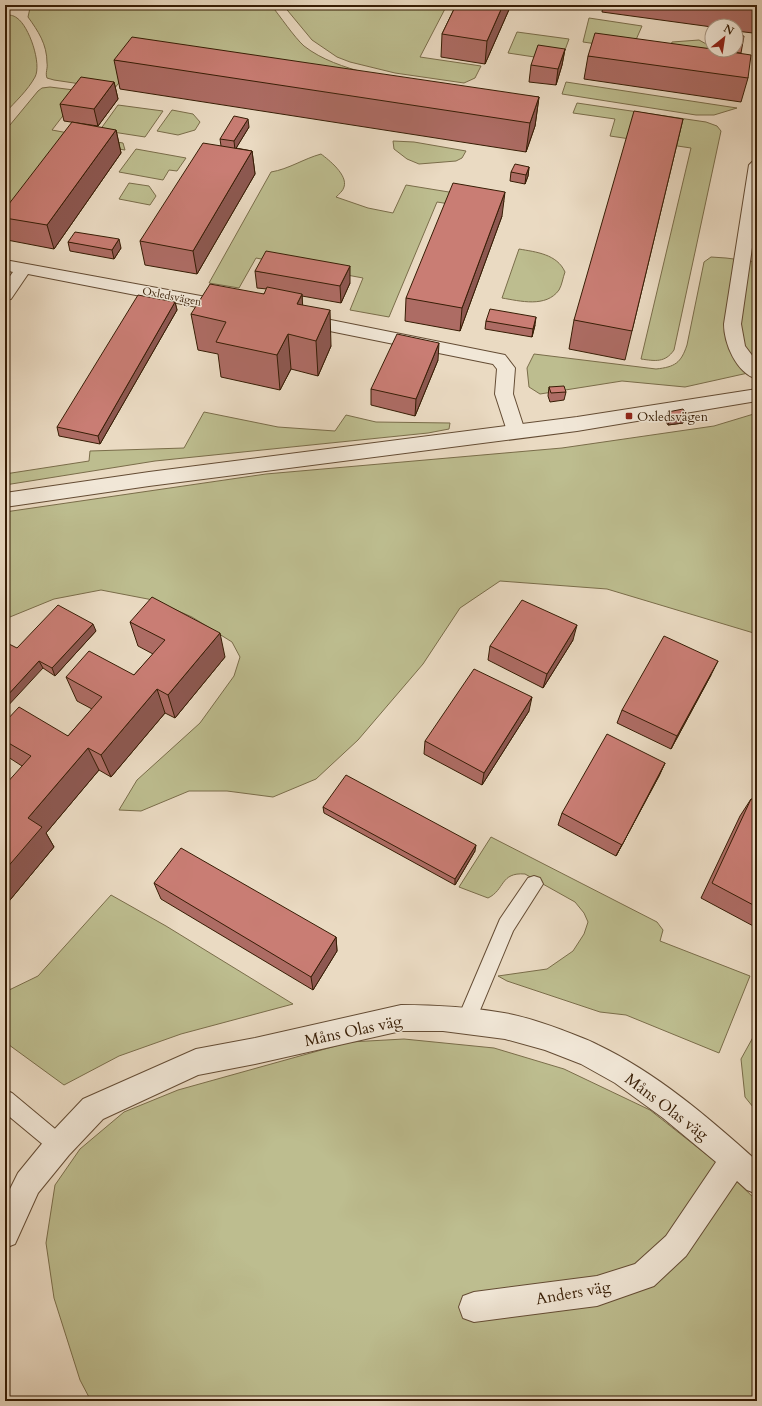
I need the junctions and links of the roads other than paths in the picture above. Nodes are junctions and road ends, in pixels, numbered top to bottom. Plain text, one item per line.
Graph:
1 (757, 165) edge
2 (5, 265) edge
3 (23, 269) junction
4 (5, 295) edge
5 (245, 310) edge
6 (284, 317) edge
7 (757, 373) edge
8 (757, 395) edge
9 (516, 432) junction
10 (5, 500) edge
11 (534, 884) dead end
12 (466, 1020) junction
13 (5, 1100) edge
14 (59, 1145) junction
15 (734, 1160) junction
16 (757, 1180) edge
17 (5, 1234) edge
18 (474, 1307) dead end

1 - 7 street
2 - 3 street, Oxledsvägen
3 - 4 street
3 - 5 street, Oxledsvägen
6 - 9 street
8 - 9 street
9 - 10 street
11 - 12 lane
12 - 14 street, Måns Olas väg
12 - 15 street, Måns Olas väg
13 - 14 lane
14 - 17 street, Måns Olas väg
15 - 16 street, Måns Olas väg
15 - 18 street, Anders väg

